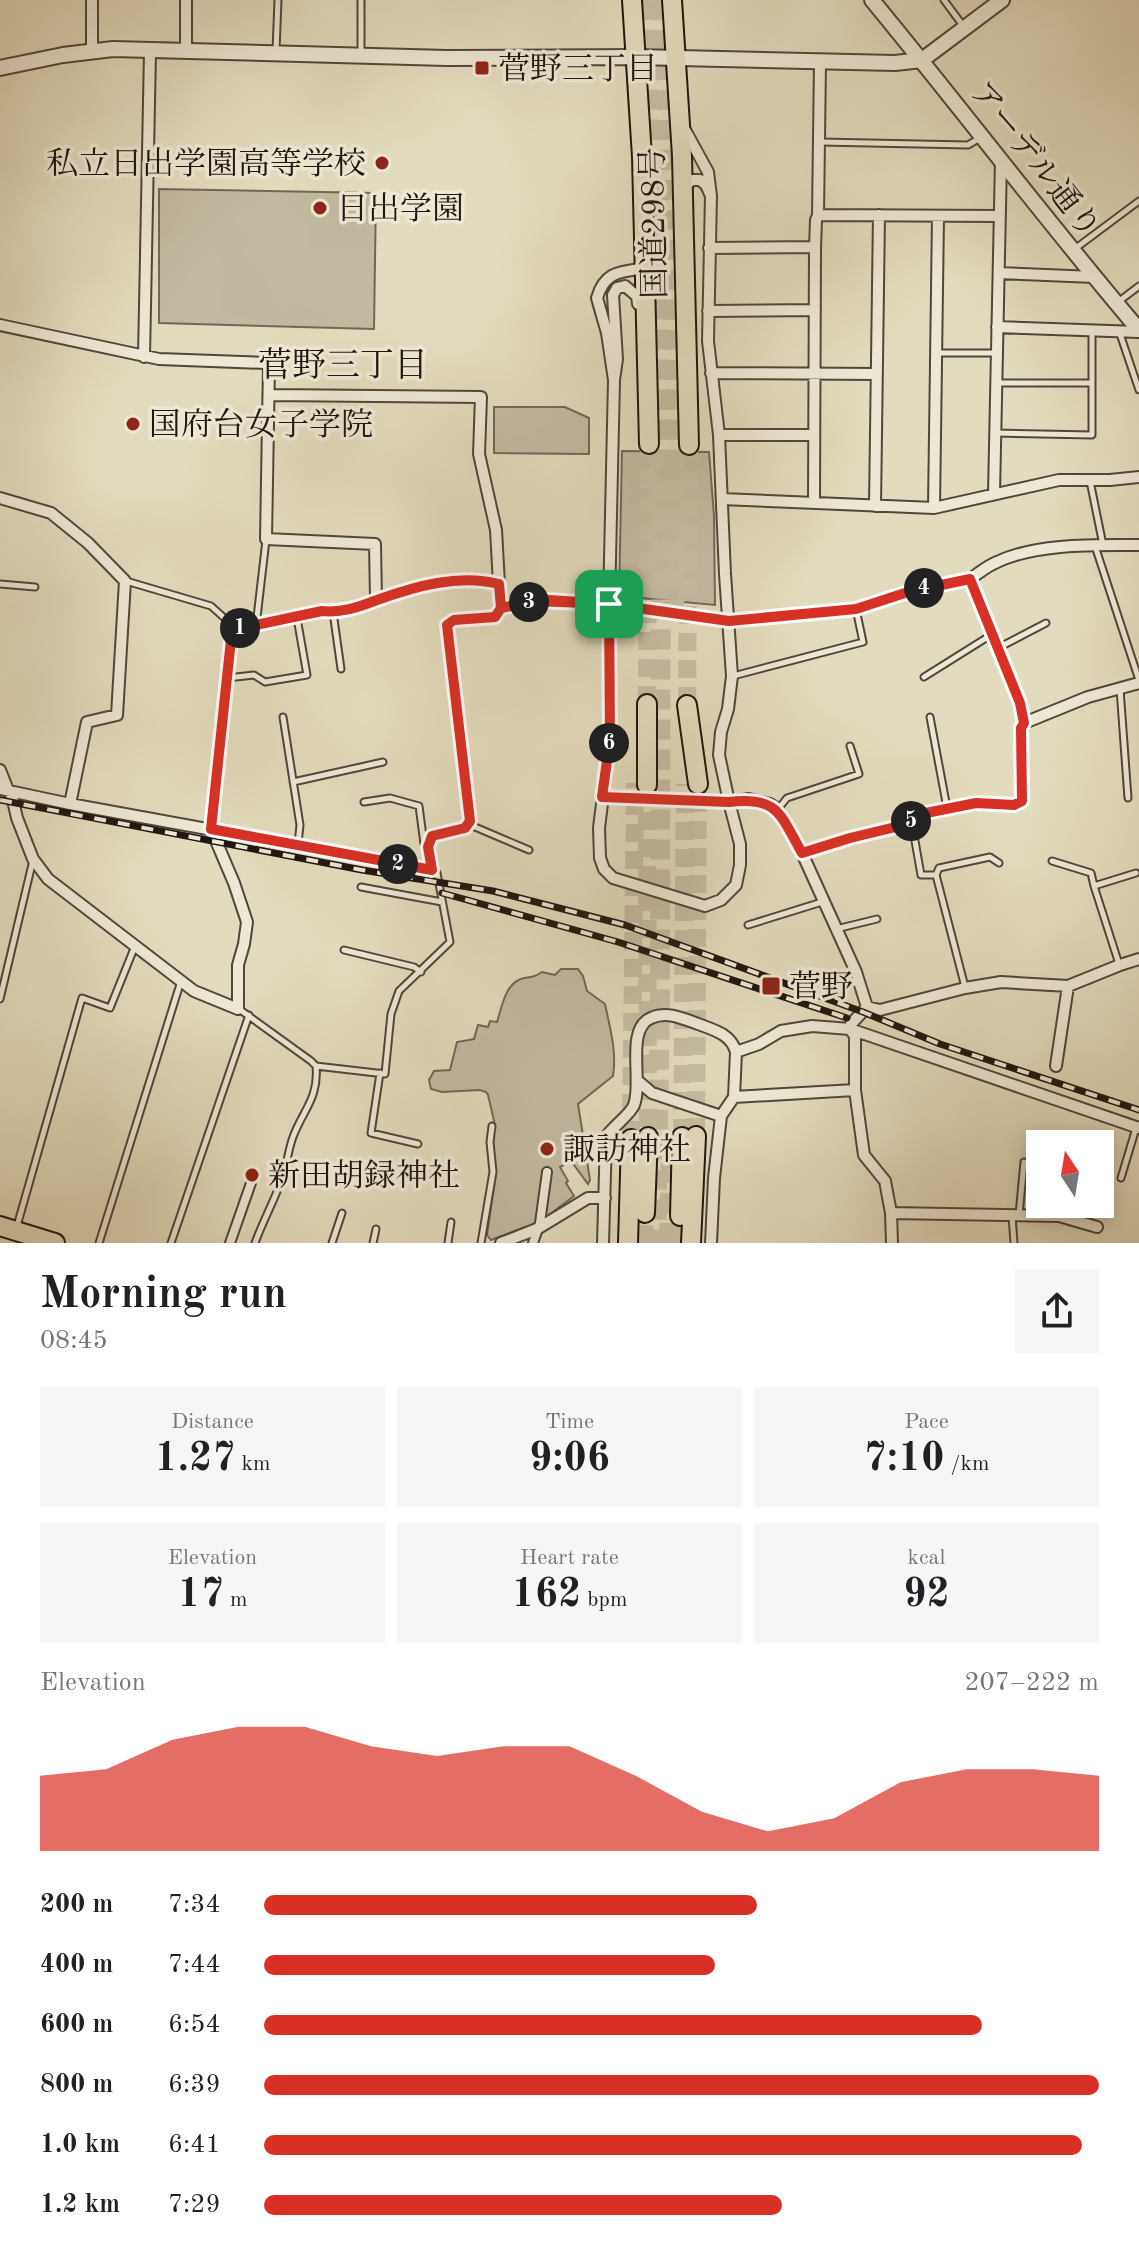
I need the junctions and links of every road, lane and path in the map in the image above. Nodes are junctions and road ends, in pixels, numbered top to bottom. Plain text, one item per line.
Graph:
1 (92, 0) edge
2 (186, 0) edge
3 (278, 0) edge
4 (361, 0) edge
5 (632, 0) edge
6 (672, 0) edge
7 (872, 0) edge
8 (944, 0) edge
9 (1002, 0) edge
10 (965, 28) junction
11 (92, 51) junction
12 (150, 51) junction
13 (186, 52) junction
14 (276, 54) junction
15 (361, 56) junction
16 (636, 57) junction
17 (676, 58) junction
18 (922, 60) junction
19 (820, 61) junction
20 (0, 68) edge
21 (680, 121) junction
22 (983, 136) junction
23 (819, 142) junction
24 (1001, 159) junction
25 (683, 189) junction
26 (711, 196) junction
27 (1139, 201) edge
28 (818, 215) junction
29 (879, 215) junction
30 (938, 216) junction
31 (1000, 216) junction
32 (815, 247) junction
33 (709, 248) junction
34 (1073, 250) junction
35 (646, 268) junction
36 (999, 273) junction
37 (1094, 277) junction
38 (1139, 286) edge
39 (1116, 303) junction
40 (815, 310) junction
41 (708, 311) junction
42 (0, 325) edge
43 (997, 327) junction
44 (647, 328) junction
45 (1092, 330) junction
46 (1119, 331) junction
47 (1139, 331) edge
48 (936, 353) junction
49 (997, 353) junction
50 (144, 357) junction
51 (711, 373) junction
52 (815, 373) junction
53 (877, 374) junction
54 (614, 380) junction
55 (996, 383) junction
56 (1090, 383) junction
57 (1139, 390) edge
58 (270, 395) junction
59 (995, 433) junction
60 (719, 435) junction
61 (814, 435) junction
62 (649, 444) tunnel mouth
63 (689, 445) tunnel mouth
64 (1139, 477) edge
65 (1089, 480) junction
66 (994, 494) junction
67 (0, 498) edge
68 (722, 499) junction
69 (814, 503) junction
70 (875, 506) junction
71 (934, 508) junction
72 (266, 539) junction
73 (1099, 545) junction
74 (1139, 545) edge
75 (970, 579) junction
76 (125, 581) junction
77 (0, 584) edge
78 (499, 584) junction
79 (35, 587) dead end
80 (376, 600) junction
81 (609, 604) junction
82 (501, 608) junction
83 (856, 609) junction
84 (333, 612) junction
85 (297, 618) junction
86 (729, 621) junction
87 (1046, 623) dead end
88 (256, 626) junction
89 (232, 630) junction
90 (992, 635) junction
91 (998, 648) junction
92 (341, 669) dead end
93 (732, 676) junction
94 (924, 677) dead end
95 (227, 678) junction
96 (1139, 681) edge
97 (1120, 688) junction
98 (647, 704) tunnel mouth
99 (687, 705) tunnel mouth
100 (283, 717) dead end
101 (930, 717) dead end
102 (1024, 723) junction
103 (850, 746) dead end
104 (383, 762) dead end
105 (0, 770) edge
106 (293, 782) junction
107 (641, 784) tunnel mouth
108 (692, 784) tunnel mouth
109 (4, 790) edge
110 (602, 797) junction
111 (1128, 798) dead end
112 (364, 802) dead end
113 (729, 802) junction
114 (70, 804) junction
115 (777, 809) junction
116 (947, 809) junction
117 (911, 820) junction
118 (470, 821) junction
119 (211, 829) junction
120 (298, 845) junction
121 (428, 847) junction
122 (529, 850) dead end
123 (802, 853) junction
124 (33, 859) junction
125 (1052, 861) dead end
126 (999, 863) dead end
127 (432, 870) junction
128 (1136, 873) dead end
129 (936, 875) junction
130 (1094, 886) junction
131 (361, 887) dead end
132 (442, 902) junction
133 (823, 902) junction
134 (877, 919) dead end
135 (748, 925) dead end
136 (836, 929) junction
137 (135, 946) junction
138 (344, 950) dead end
139 (1139, 959) edge
140 (1120, 965) junction
141 (0, 966) edge
142 (8, 967) junction
143 (421, 972) junction
144 (181, 981) junction
145 (1068, 986) junction
146 (965, 988) junction
147 (0, 999) edge
148 (867, 1007) junction
149 (238, 1009) junction
150 (249, 1015) junction
151 (850, 1029) junction
152 (736, 1052) junction
153 (316, 1066) junction
154 (1056, 1066) dead end
155 (380, 1073) junction
156 (638, 1081) junction
157 (855, 1090) junction
158 (734, 1097) junction
159 (721, 1116) junction
160 (492, 1126) dead end
161 (1138, 1128) edge
162 (418, 1144) dead end
163 (1024, 1162) dead end
164 (547, 1172) dead end
165 (1121, 1178) dead end
166 (251, 1183) dead end
167 (605, 1198) junction
168 (342, 1213) dead end
169 (645, 1213) tunnel mouth
170 (891, 1213) junction
171 (1015, 1215) junction
172 (680, 1216) tunnel mouth
173 (451, 1222) dead end
174 (1097, 1227) dead end
175 (376, 1229) dead end
176 (537, 1229) junction
177 (9, 1233) edge
178 (55, 1243) edge
179 (99, 1243) edge
180 (171, 1243) edge
181 (230, 1243) edge
182 (255, 1243) edge
183 (332, 1243) edge
184 (373, 1243) edge
185 (448, 1243) edge
186 (481, 1243) edge
187 (501, 1243) edge
188 (533, 1243) edge
189 (603, 1243) edge
190 (628, 1243) edge
191 (691, 1243) edge
192 (711, 1243) edge
193 (892, 1243) edge
194 (1014, 1243) edge

1 - 11 street
2 - 13 street
3 - 14 lane
4 - 15 lane
5 - 16 highway, 国道298号
6 - 17 highway, 国道298号
7 - 18 street, アーデル通り
8 - 10 lane
9 - 10 street
10 - 18 street
11 - 12 street
11 - 20 street
12 - 13 street
12 - 50 street
13 - 14 street
14 - 15 street
15 - 16 street
16 - 17 street
16 - 35 highway, 国道298号
17 - 19 street
17 - 21 highway, 国道298号
18 - 19 street
18 - 22 street, アーデル通り
19 - 23 street
21 - 25 highway, 国道298号
21 - 26 street
22 - 23 lane
22 - 24 street, アーデル通り
23 - 28 street
24 - 31 street
24 - 34 street, アーデル通り
25 - 26 street
25 - 63 highway, 国道298号
26 - 33 street
27 - 34 lane
28 - 29 street
28 - 32 street
29 - 30 street
29 - 53 street
30 - 31 street
30 - 48 street
31 - 36 street
32 - 33 street
32 - 40 street
33 - 41 street
34 - 37 street, アーデル通り
35 - 44 highway, 国道298号
35 - 54 street
36 - 37 street
36 - 43 street
37 - 39 street, アーデル通り
38 - 39 lane
39 - 47 street, アーデル通り
40 - 41 street
40 - 52 street
41 - 51 street
42 - 50 street
43 - 45 street
43 - 49 street
44 - 54 street
44 - 62 highway, 国道298号
45 - 46 street
45 - 56 lane
46 - 47 street
46 - 57 lane
48 - 49 lane
48 - 71 street
49 - 55 street
50 - 58 street
51 - 52 street
51 - 60 street
52 - 53 street
52 - 61 street
53 - 70 street
54 - 81 street
55 - 56 lane
55 - 59 street
56 - 59 lane
58 - 72 street
58 - 78 street
59 - 66 street
60 - 61 street
60 - 68 street
61 - 69 street
64 - 65 street
65 - 66 street
65 - 73 lane
66 - 71 street
67 - 76 street
68 - 69 street
68 - 86 street
69 - 70 street
70 - 71 street
72 - 80 street
72 - 88 lane
73 - 74 street
73 - 75 street
73 - 96 lane
75 - 83 street
75 - 90 street
76 - 89 lane
76 - 114 street
77 - 79 lane
78 - 80 street
78 - 82 street
80 - 84 street
81 - 82 street
81 - 86 street
81 - 110 street
82 - 118 street
83 - 86 street
83 - 93 lane
84 - 85 street
84 - 92 lane
85 - 88 street
85 - 95 lane
86 - 93 street
87 - 91 lane
88 - 89 street
89 - 95 lane
90 - 91 street
90 - 94 lane
91 - 102 street
93 - 113 street
95 - 119 lane
96 - 97 street
97 - 102 street
97 - 111 lane
98 - 107 highway
99 - 108 highway
100 - 106 lane
101 - 116 lane
102 - 116 street
103 - 115 lane
104 - 106 lane
105 - 109 street
106 - 120 lane
109 - 114 street
109 - 124 street
110 - 113 street
110 - 113 street
112 - 121 lane
113 - 115 street
114 - 119 street
115 - 123 street
116 - 117 street
117 - 123 lane
117 - 129 lane
118 - 121 street
118 - 122 lane
119 - 120 street
119 - 149 street
120 - 127 street
121 - 127 street
123 - 133 street
124 - 137 street
124 - 142 lane
125 - 130 lane
126 - 129 lane
127 - 132 lane
128 - 130 lane
129 - 146 lane
130 - 140 lane
131 - 132 lane
132 - 143 lane
133 - 135 lane
133 - 136 street
134 - 136 lane
136 - 148 street
137 - 144 street
137 - 177 lane
138 - 143 lane
139 - 140 street
140 - 145 street
141 - 142 lane
142 - 147 lane
143 - 155 lane
144 - 149 street
144 - 179 lane
145 - 146 street
145 - 154 street
146 - 148 street
148 - 151 street
149 - 150 lane
150 - 153 lane
150 - 180 lane
151 - 152 street
151 - 157 street
151 - 161 street
152 - 156 street
152 - 158 street
153 - 155 lane
153 - 182 lane
155 - 162 lane
156 - 159 street
156 - 167 street
157 - 158 street
157 - 170 street
158 - 159 street
159 - 192 street
160 - 186 lane
161 - 165 lane
163 - 171 lane
164 - 176 street
166 - 181 street
167 - 176 street
167 - 189 street
168 - 183 lane
169 - 190 highway
170 - 171 street
170 - 193 street
171 - 174 street
171 - 194 lane
172 - 191 highway
173 - 185 lane
175 - 184 lane
176 - 187 street
176 - 188 street
177 - 178 highway

